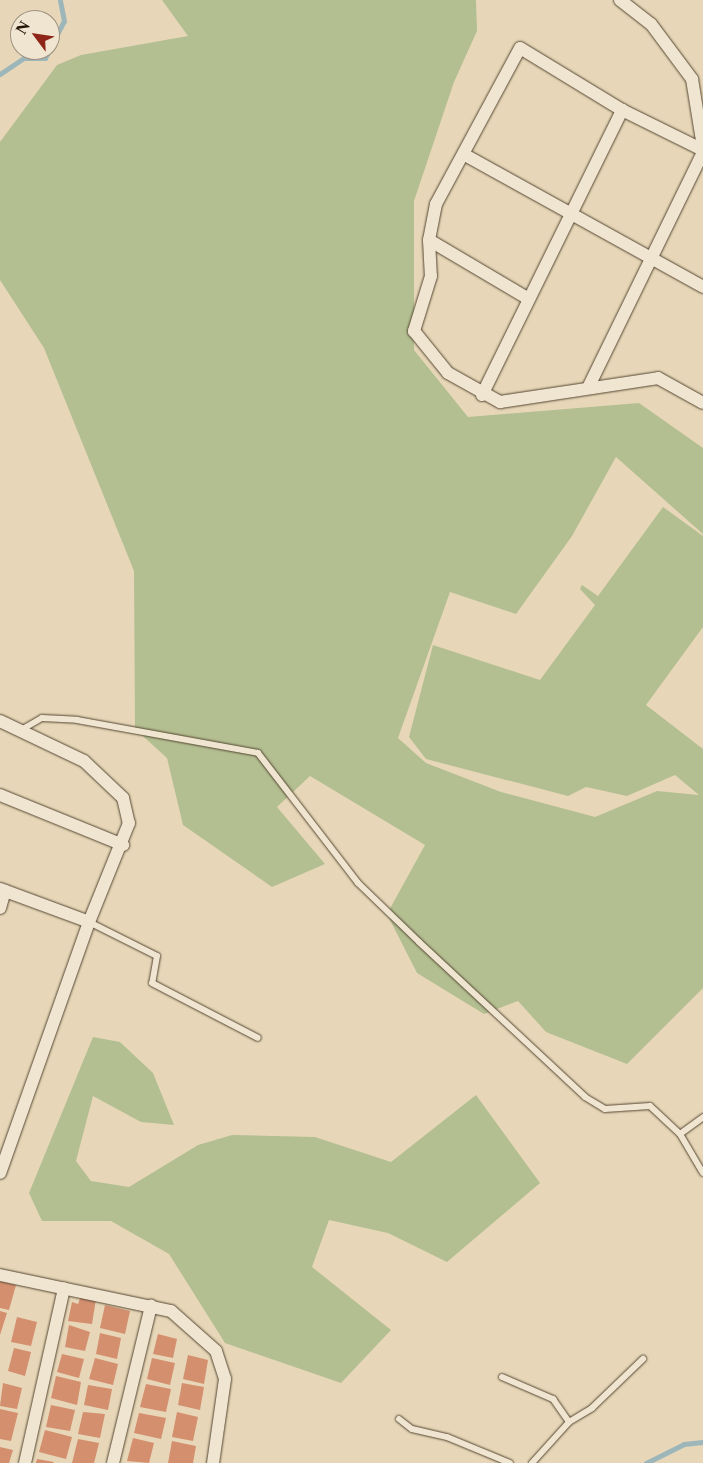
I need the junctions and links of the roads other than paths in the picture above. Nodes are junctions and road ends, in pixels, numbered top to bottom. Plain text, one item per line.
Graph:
1 (620, 0) edge
2 (622, 110) junction
3 (703, 150) edge
4 (465, 155) junction
5 (570, 211) junction
6 (429, 240) junction
7 (654, 258) junction
8 (703, 287) edge
9 (528, 298) junction
10 (588, 388) junction
11 (482, 395) junction
12 (703, 403) edge
13 (0, 721) edge
14 (21, 730) junction
15 (0, 795) edge
16 (123, 845) junction
17 (3, 890) edge
18 (0, 908) edge
19 (89, 922) junction
20 (258, 1038) dead end
21 (703, 1117) edge
22 (680, 1134) junction
23 (1, 1166) edge
24 (703, 1173) edge
25 (0, 1275) edge
26 (64, 1288) junction
27 (151, 1306) junction
28 (643, 1359) dead end
29 (502, 1377) dead end
30 (399, 1419) dead end
31 (570, 1422) junction
32 (26, 1463) edge
33 (113, 1463) edge
34 (213, 1463) edge
35 (510, 1463) edge
36 (532, 1463) edge

1 - 3 street
2 - 3 street
2 - 4 street
2 - 5 street
3 - 7 street
4 - 5 street
4 - 6 street
5 - 7 street
5 - 9 street
6 - 9 street
6 - 11 street
7 - 8 street
7 - 10 street
9 - 11 street
10 - 11 street
10 - 12 street
13 - 14 street
14 - 16 street
14 - 22 lane
15 - 16 street
16 - 19 street
17 - 18 street
17 - 19 street
19 - 20 lane
19 - 23 street
21 - 22 lane
22 - 24 lane
25 - 26 street
26 - 27 street
26 - 32 street
27 - 33 street
27 - 34 street
28 - 31 lane
29 - 31 lane
30 - 35 lane
31 - 36 lane

